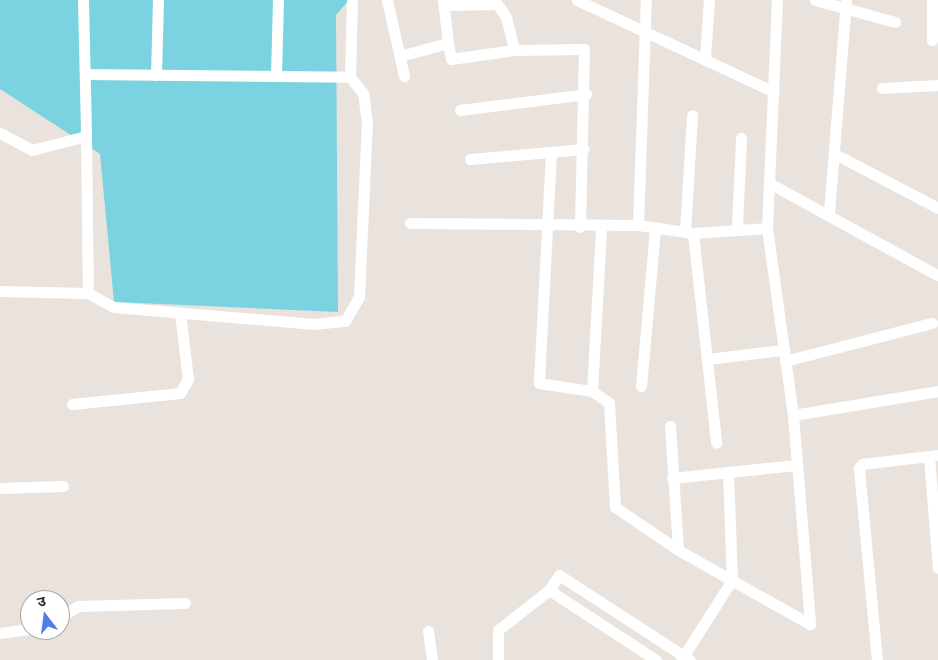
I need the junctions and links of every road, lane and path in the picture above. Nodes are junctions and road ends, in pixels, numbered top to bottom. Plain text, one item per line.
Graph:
1 (83, 0) edge
2 (158, 0) edge
3 (278, 0) edge
4 (352, 0) edge
5 (387, 0) edge
6 (577, 0) edge
7 (646, 0) edge
8 (709, 0) edge
9 (777, 0) edge
10 (815, 0) edge
11 (932, 0) edge
12 (444, 3) edge
13 (845, 5) edge
14 (896, 22) dead end
15 (645, 31) junction
16 (932, 40) dead end
17 (448, 43) junction
18 (514, 50) junction
19 (400, 56) junction
20 (705, 58) junction
21 (85, 74) junction
22 (156, 75) junction
23 (276, 76) junction
24 (404, 76) dead end
25 (350, 77) junction
26 (938, 85) edge
27 (882, 88) dead end
28 (774, 92) junction
29 (586, 94) junction
30 (460, 110) dead end
31 (692, 115) dead end
32 (0, 133) edge
33 (86, 136) junction
34 (741, 138) dead end
35 (584, 149) junction
36 (551, 152) junction
37 (835, 154) junction
38 (470, 159) dead end
39 (769, 184) junction
40 (938, 208) edge
41 (829, 212) junction
42 (410, 222) dead end
43 (547, 224) junction
44 (638, 226) junction
45 (580, 227) junction
46 (737, 227) junction
47 (601, 228) junction
48 (655, 228) junction
49 (767, 228) junction
50 (689, 232) junction
51 (938, 275) edge
52 (0, 291) edge
53 (88, 293) junction
54 (180, 313) junction
55 (932, 323) dead end
56 (784, 356) junction
57 (707, 359) junction
58 (641, 386) dead end
59 (592, 390) junction
60 (938, 391) edge
61 (72, 404) dead end
62 (793, 415) junction
63 (670, 426) dead end
64 (716, 442) dead end
65 (933, 456) edge
66 (796, 465) junction
67 (728, 472) junction
68 (672, 478) junction
69 (63, 486) dead end
70 (0, 488) edge
71 (678, 550) junction
72 (938, 568) edge
73 (732, 580) junction
74 (549, 590) junction
75 (185, 603) dead end
76 (70, 611) edge
77 (20, 630) edge
78 (428, 631) dead end
79 (0, 633) edge
80 (499, 659) edge
81 (685, 659) edge
82 (432, 660) edge
83 (656, 660) edge
84 (877, 660) edge

1 - 21 street
2 - 22 street
3 - 23 street
4 - 25 street
5 - 19 street
6 - 15 street
7 - 15 street
8 - 20 street
9 - 28 street
10 - 13 street
11 - 16 street
12 - 17 street
12 - 18 street
13 - 14 street
13 - 37 street
15 - 20 street
15 - 44 street
17 - 18 street
17 - 19 street
18 - 29 street
19 - 24 street
20 - 28 street
21 - 22 street
21 - 33 street
22 - 23 street
23 - 25 street
25 - 54 street
26 - 27 street
28 - 39 street
29 - 30 street
29 - 35 street
31 - 50 street
32 - 33 street
33 - 53 street
34 - 46 street
35 - 36 street
35 - 45 street
36 - 38 street
36 - 43 street
37 - 40 street
37 - 41 street
39 - 41 street
39 - 49 street
41 - 51 street
42 - 43 street
43 - 45 street
43 - 59 street
44 - 47 street
44 - 48 street
45 - 47 street
46 - 49 street
46 - 50 street
47 - 59 street
48 - 50 street
48 - 58 street
49 - 56 street
50 - 57 street
52 - 53 street
53 - 54 street
54 - 61 street
55 - 56 street
56 - 57 street
56 - 62 street
57 - 64 street
59 - 71 street
60 - 62 street
62 - 66 street
63 - 68 street
65 - 72 street
65 - 84 street
66 - 67 street
66 - 73 street
67 - 68 street
67 - 73 street
68 - 71 street
69 - 70 street
71 - 73 street
73 - 81 street
74 - 80 street
74 - 81 street
74 - 83 street
75 - 76 street
77 - 79 street
78 - 82 street

